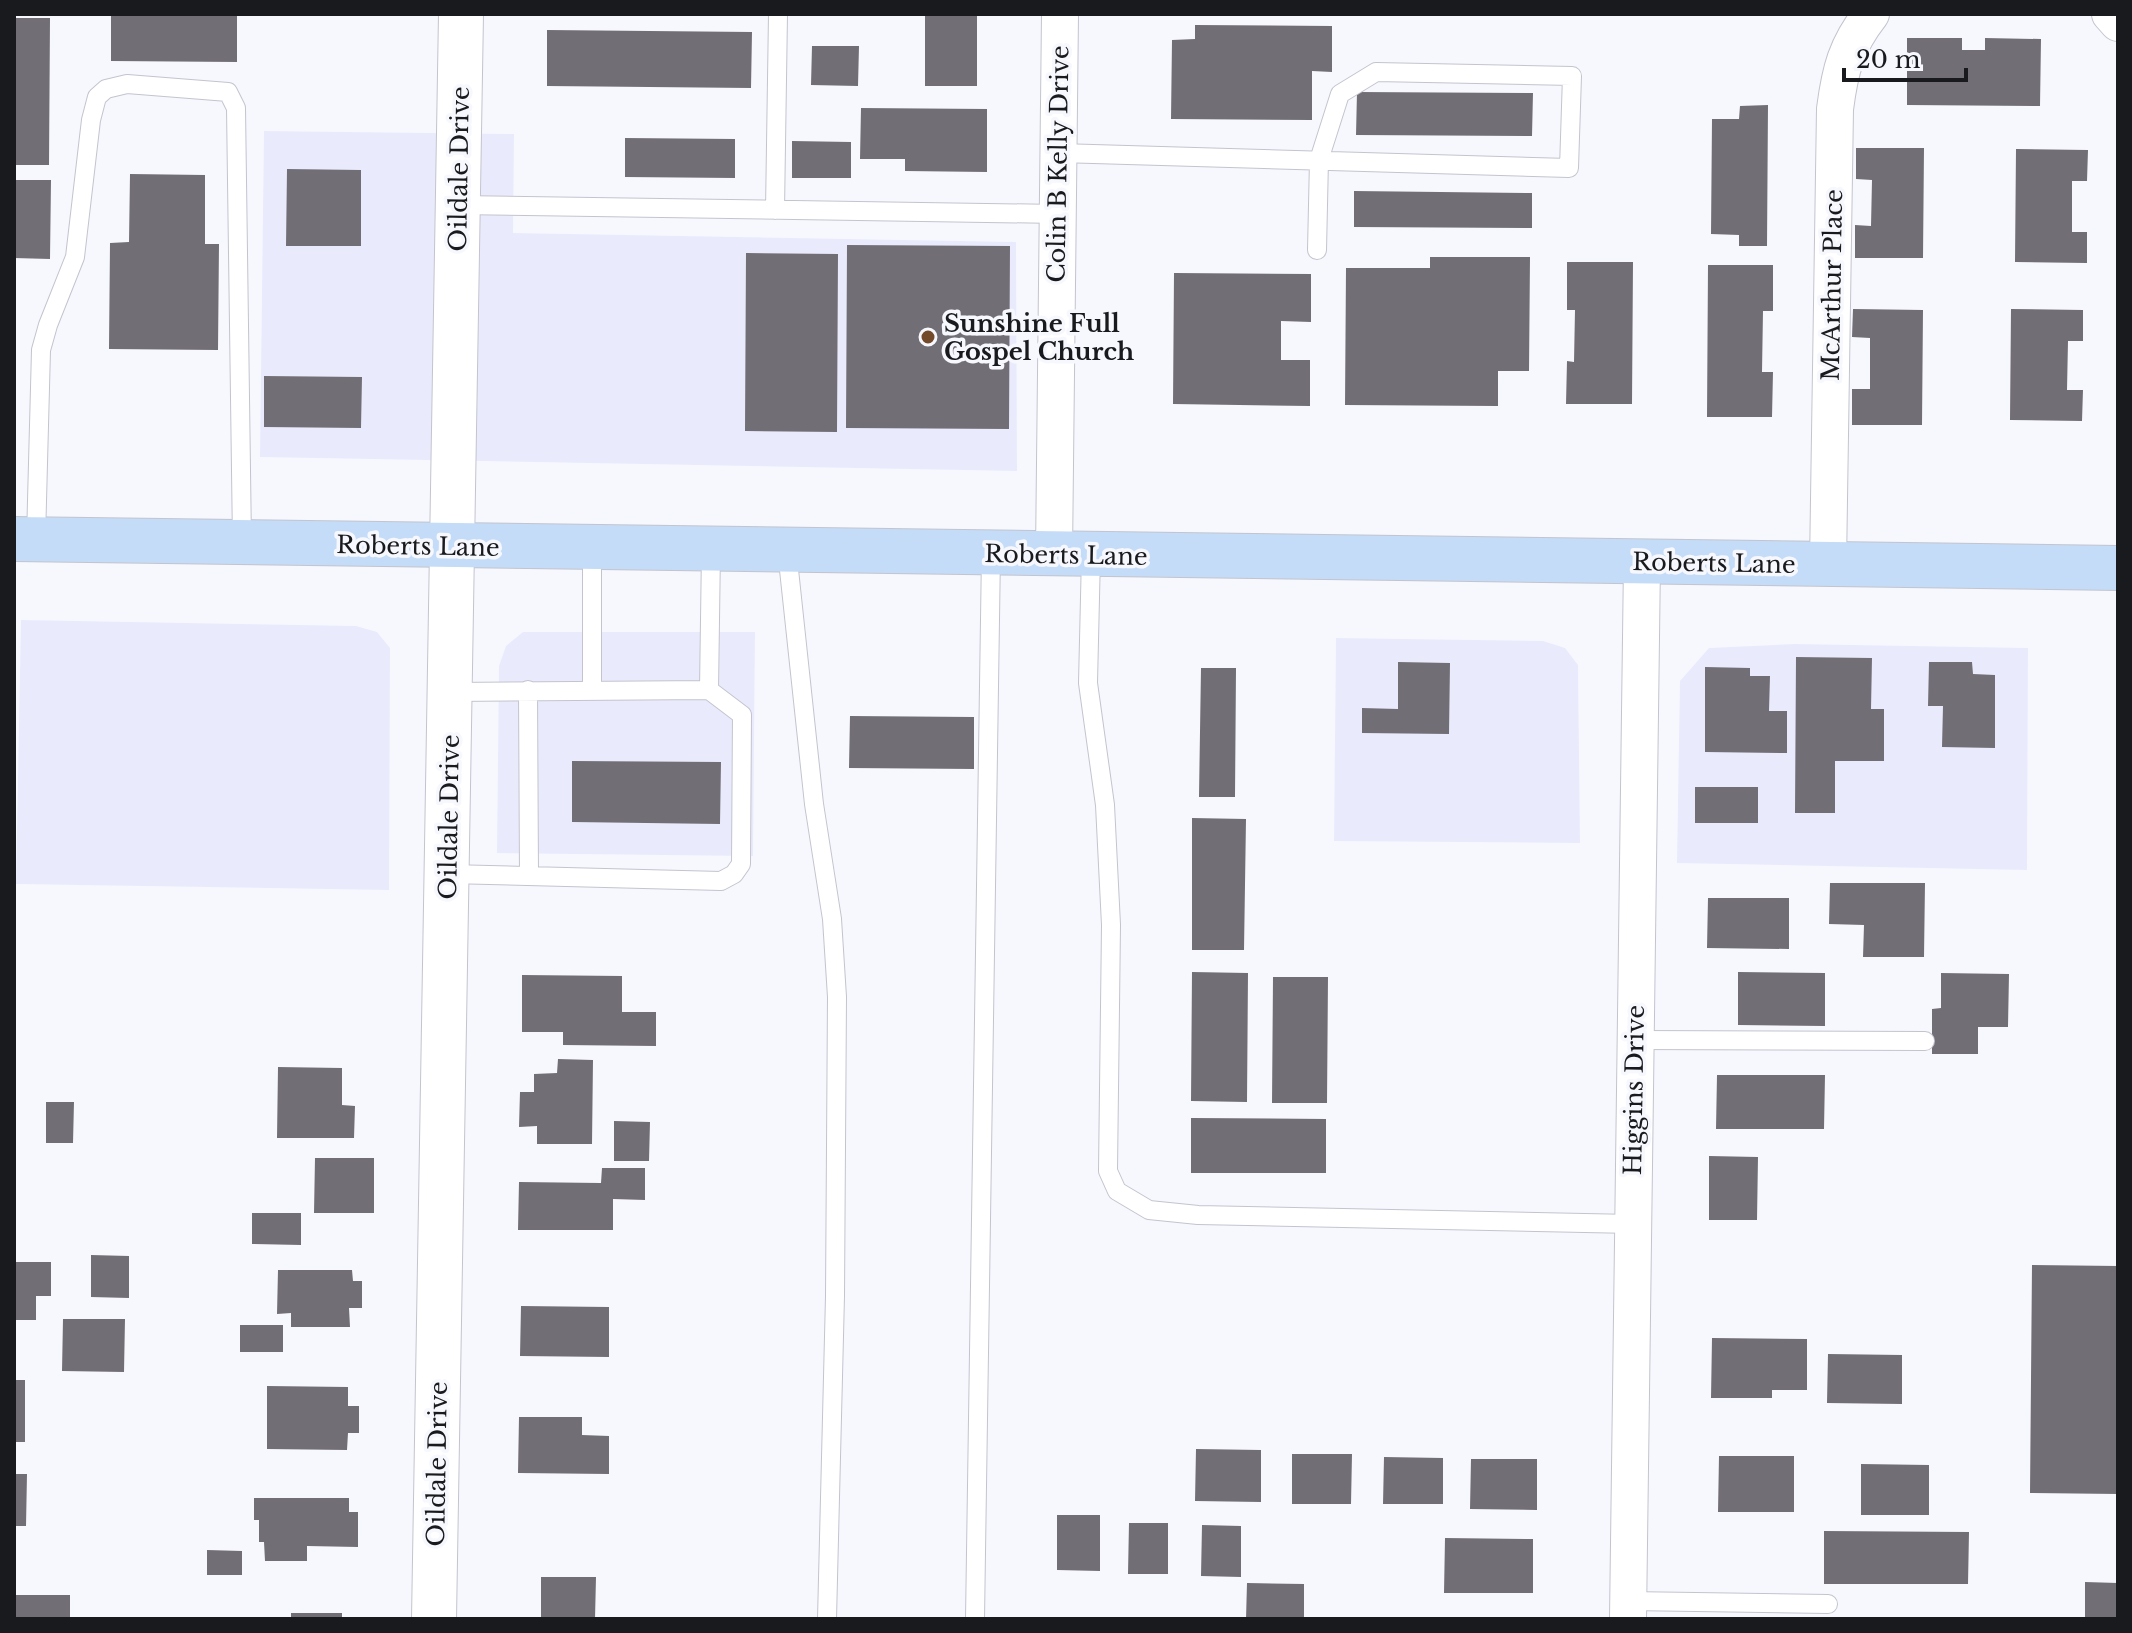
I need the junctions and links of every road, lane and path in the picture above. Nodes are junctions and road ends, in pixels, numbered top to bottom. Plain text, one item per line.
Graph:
1 (461, 14) edge
2 (778, 14) edge
3 (1060, 14) edge
4 (1871, 14) edge
5 (2110, 14) edge
6 (2118, 23) edge
7 (1059, 153) junction
8 (1319, 160) junction
9 (459, 205) junction
10 (775, 210) junction
11 (1058, 214) junction
12 (1317, 250) dead end
13 (25, 539) edge
14 (242, 543) junction
15 (454, 547) junction
16 (592, 548) junction
17 (711, 550) junction
18 (787, 551) junction
19 (991, 553) junction
20 (1073, 555) junction
21 (1642, 562) junction
22 (1828, 565) junction
23 (2118, 568) edge
24 (528, 690) junction
25 (592, 690) junction
26 (709, 690) junction
27 (451, 692) junction
28 (448, 874) junction
29 (529, 876) junction
30 (1635, 1040) junction
31 (1925, 1041) dead end
32 (1633, 1224) junction
33 (1828, 1604) dead end
34 (1628, 1610) edge
35 (1750, 1611) edge
36 (434, 1619) edge
37 (827, 1619) edge
38 (975, 1619) edge

1 - 9 street, Oildale Drive
2 - 10 lane
3 - 7 street, Colin B Kelly Drive
4 - 22 street, McArthur Place
5 - 6 street
7 - 8 lane
7 - 11 street, Colin B Kelly Drive
8 - 8 lane
8 - 12 lane
9 - 10 lane
9 - 15 street, Oildale Drive
10 - 11 lane
11 - 20 street, Colin B Kelly Drive
13 - 14 main road, Roberts Lane
13 - 14 lane
14 - 15 main road, Roberts Lane
15 - 16 main road, Roberts Lane
15 - 27 street, Oildale Drive
16 - 17 main road, Roberts Lane
16 - 25 lane
17 - 18 main road, Roberts Lane
17 - 26 lane
18 - 19 main road, Roberts Lane
18 - 37 lane
19 - 20 main road, Roberts Lane
19 - 38 lane
20 - 21 main road, Roberts Lane
20 - 32 lane
21 - 22 main road, Roberts Lane
21 - 30 street, Higgins Drive
22 - 23 main road, Roberts Lane
24 - 25 lane
24 - 27 lane
24 - 29 lane
25 - 26 lane
26 - 29 lane
27 - 28 street, Oildale Drive
28 - 29 lane
28 - 36 street, Oildale Drive
30 - 31 lane
30 - 32 street, Higgins Drive
32 - 34 street, Higgins Drive
33 - 35 lane
34 - 35 lane

